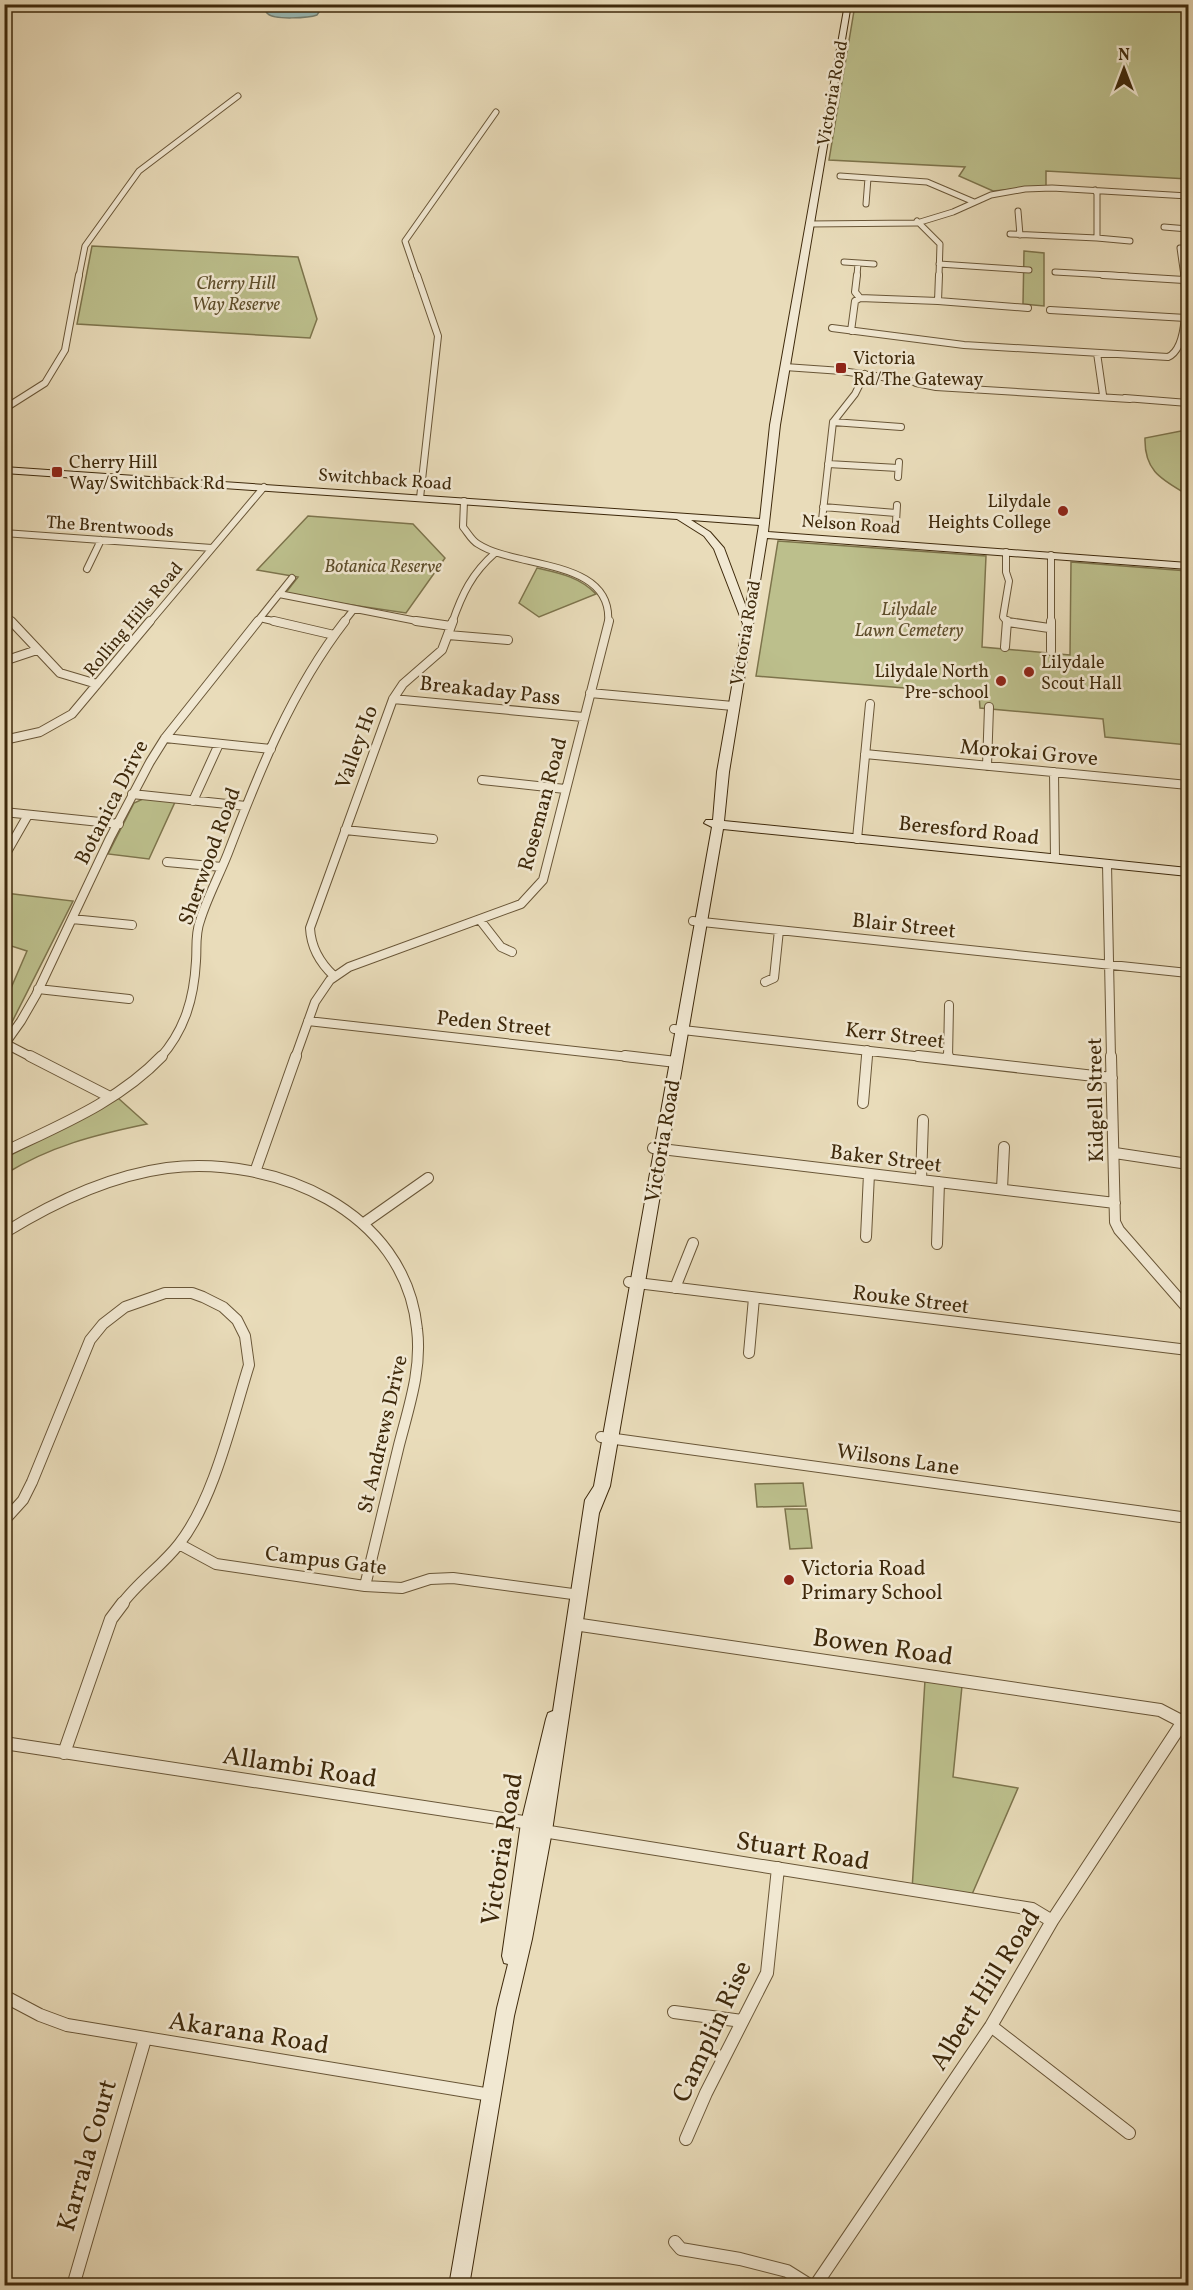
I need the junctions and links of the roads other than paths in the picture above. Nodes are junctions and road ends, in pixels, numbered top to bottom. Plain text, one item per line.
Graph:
1 (848, 4) edge
2 (238, 96) dead end
3 (496, 112) dead end
4 (840, 176) dead end
5 (868, 178) junction
6 (1095, 193) junction
7 (1188, 196) edge
8 (858, 199) dead end
9 (974, 202) junction
10 (1010, 214) dead end
11 (812, 222) junction
12 (918, 222) junction
13 (1164, 227) dead end
14 (1177, 228) junction
15 (1188, 229) edge
16 (1010, 234) dead end
17 (1020, 235) junction
18 (1097, 238) junction
19 (1130, 241) dead end
20 (1180, 248) junction
21 (1188, 249) edge
22 (844, 262) dead end
23 (858, 263) junction
24 (874, 264) dead end
25 (939, 264) junction
26 (1029, 270) dead end
27 (1055, 272) dead end
28 (1183, 280) junction
29 (860, 298) junction
30 (938, 301) junction
31 (1028, 308) dead end
32 (1050, 309) dead end
33 (1186, 318) junction
34 (832, 328) dead end
35 (851, 331) junction
36 (1097, 354) junction
37 (789, 366) junction
38 (865, 374) junction
39 (1100, 396) junction
40 (1188, 403) edge
41 (4, 409) edge
42 (833, 422) junction
43 (901, 435) dead end
44 (828, 464) junction
45 (4, 470) edge
46 (898, 477) dead end
47 (264, 487) junction
48 (420, 498) junction
49 (464, 501) junction
50 (823, 507) junction
51 (678, 516) junction
52 (822, 520) dead end
53 (763, 522) junction
54 (896, 522) dead end
55 (4, 533) edge
56 (763, 535) junction
57 (101, 540) junction
58 (212, 548) junction
59 (1006, 552) junction
60 (495, 553) junction
61 (1051, 555) junction
62 (1188, 566) edge
63 (87, 569) dead end
64 (292, 578) dead end
65 (279, 594) junction
66 (354, 609) junction
67 (4, 614) edge
68 (260, 618) junction
69 (1008, 622) junction
70 (452, 624) junction
71 (747, 624) junction
72 (1049, 628) junction
73 (334, 635) junction
74 (448, 635) junction
75 (508, 640) dead end
76 (1005, 647) dead end
77 (37, 650) junction
78 (1051, 651) dead end
79 (4, 662) edge
80 (98, 684) junction
81 (590, 693) junction
82 (393, 699) junction
83 (870, 704) dead end
84 (733, 706) junction
85 (989, 707) dead end
86 (583, 717) junction
87 (165, 738) junction
88 (4, 740) edge
89 (219, 744) junction
90 (271, 749) junction
91 (865, 754) junction
92 (987, 766) junction
93 (1054, 772) junction
94 (482, 780) dead end
95 (1188, 785) edge
96 (565, 789) junction
97 (132, 794) junction
98 (193, 801) junction
99 (246, 806) junction
100 (4, 812) edge
101 (28, 814) junction
102 (118, 824) junction
103 (714, 825) junction
104 (345, 830) junction
105 (433, 839) dead end
106 (857, 839) junction
107 (4, 857) edge
108 (1055, 858) junction
109 (167, 862) dead end
110 (1107, 864) junction
111 (222, 867) junction
112 (1188, 872) edge
113 (72, 919) junction
114 (480, 920) junction
115 (697, 921) junction
116 (132, 925) dead end
117 (779, 930) junction
118 (512, 952) dead end
119 (1111, 964) junction
120 (1188, 973) edge
121 (334, 976) junction
122 (765, 982) dead end
123 (38, 988) junction
124 (129, 999) dead end
125 (949, 1005) dead end
126 (308, 1021) junction
127 (678, 1029) junction
128 (5, 1044) edge
129 (867, 1050) junction
130 (948, 1059) junction
131 (672, 1062) junction
132 (1112, 1078) junction
133 (110, 1097) junction
134 (863, 1103) dead end
135 (923, 1120) dead end
136 (1004, 1146) dead end
137 (657, 1148) junction
138 (4, 1152) edge
139 (1115, 1153) junction
140 (1188, 1164) edge
141 (255, 1172) junction
142 (869, 1174) junction
143 (428, 1178) dead end
144 (921, 1180) junction
145 (939, 1182) junction
146 (1002, 1189) junction
147 (1115, 1203) junction
148 (364, 1223) junction
149 (4, 1233) edge
150 (866, 1237) dead end
151 (693, 1244) dead end
152 (937, 1244) dead end
153 (633, 1283) junction
154 (675, 1288) junction
155 (754, 1298) junction
156 (1188, 1309) edge
157 (1188, 1350) edge
158 (749, 1353) dead end
159 (606, 1438) junction
160 (1188, 1518) edge
161 (4, 1521) edge
162 (179, 1544) junction
163 (365, 1586) junction
164 (580, 1595) junction
165 (574, 1624) junction
166 (1186, 1718) edge
167 (4, 1743) edge
168 (64, 1753) junction
169 (537, 1827) junction
170 (778, 1868) junction
171 (1052, 1921) junction
172 (4, 1996) edge
173 (674, 2012) dead end
174 (742, 2022) junction
175 (991, 2026) junction
176 (145, 2038) junction
177 (491, 2095) junction
178 (1129, 2133) dead end
179 (686, 2139) dead end
180 (675, 2242) dead end
181 (73, 2286) edge
182 (459, 2286) edge
183 (811, 2286) edge
184 (815, 2286) edge

1 - 11 main road, Victoria Road
2 - 41 street
3 - 48 street
4 - 5 street
5 - 8 street
5 - 9 street
6 - 7 street
6 - 9 street
6 - 18 street
9 - 12 street
10 - 17 street
11 - 12 street
11 - 37 main road, Victoria Road
12 - 25 street
13 - 14 street
14 - 15 street
14 - 20 street
16 - 17 street
17 - 18 street
18 - 19 street
20 - 21 street
20 - 28 street
22 - 23 street
23 - 24 street
23 - 29 street
25 - 26 street
25 - 30 street
27 - 28 street
28 - 33 street
29 - 30 street
29 - 35 street
30 - 31 street
32 - 33 street
33 - 36 street
34 - 35 street
35 - 36 street
36 - 39 street
37 - 38 street
37 - 53 main road, Victoria Road
38 - 39 street
38 - 42 street
39 - 40 street
42 - 43 street
42 - 44 street
44 - 46 street
44 - 50 street
45 - 47 main road, Switchback Road
47 - 48 main road, Switchback Road
47 - 58 street, Rolling Hills Road
48 - 49 main road, Switchback Road
49 - 51 main road, Switchback Road
49 - 60 street, Roseman Road
50 - 52 street
50 - 54 street
51 - 53 main road, Switchback Road
51 - 71 main road
53 - 56 main road, Victoria Road
55 - 57 street, The Brentwoods
56 - 59 main road, Nelson Road
56 - 71 main road, Victoria Road
57 - 58 street, The Brentwoods
57 - 63 street
58 - 80 street, Rolling Hills Road
59 - 61 main road, Nelson Road
59 - 69 street
60 - 70 street, Valley Ho
60 - 81 street, Roseman Road
61 - 62 main road, Nelson Road
61 - 72 street
64 - 65 street, Botanica Drive
65 - 66 street
65 - 68 street, Botanica Drive
66 - 70 street
66 - 73 street, Sherwood Road
67 - 77 street
68 - 73 street
68 - 87 street, Botanica Drive
69 - 72 street
69 - 76 street
70 - 74 street, Valley Ho
71 - 84 main road, Victoria Road
72 - 78 street
73 - 90 street, Sherwood Road
74 - 75 street
74 - 82 street, Valley Ho
77 - 79 street
77 - 80 street
80 - 88 street, Rolling Hills Road
81 - 84 street
81 - 86 street, Roseman Road
82 - 86 street, Breakaday Pass
82 - 104 street, Valley Ho
83 - 91 street
84 - 103 main road, Victoria Road
85 - 92 street
86 - 96 street, Roseman Road
87 - 89 street
87 - 97 street, Botanica Drive
89 - 90 street
89 - 98 street
90 - 99 street, Sherwood Road
91 - 92 street, Morokai Grove
91 - 106 street
92 - 93 street, Morokai Grove
93 - 95 street, Morokai Grove
93 - 108 street
94 - 96 street
96 - 114 street, Roseman Road
97 - 98 street
97 - 102 street, Botanica Drive
98 - 99 street
99 - 111 street, Sherwood Road
100 - 101 street
101 - 102 street
101 - 107 street
102 - 113 street, Botanica Drive
103 - 106 main road, Beresford Road
103 - 115 main road, Victoria Road
104 - 105 street
104 - 121 street, Valley Ho
106 - 108 main road, Beresford Road
108 - 110 main road, Beresford Road
109 - 111 street
110 - 112 main road, Beresford Road
110 - 119 street, Kidgell Street
111 - 133 street, Sherwood Road
113 - 116 street
113 - 123 street, Botanica Drive
114 - 118 street
114 - 121 street, Roseman Road
115 - 117 street, Blair Street
115 - 127 main road, Victoria Road
117 - 119 street, Blair Street
117 - 122 street
119 - 120 street, Blair Street
119 - 132 street, Kidgell Street
121 - 126 street, Roseman Road
123 - 124 street
123 - 128 street, Botanica Drive
125 - 130 street
126 - 131 street, Peden Street
126 - 141 street, Roseman Road
127 - 129 street, Kerr Street
127 - 131 main road, Victoria Road
128 - 133 street
129 - 130 street, Kerr Street
129 - 134 street
130 - 132 street, Kerr Street
131 - 137 main road, Victoria Road
132 - 139 street, Kidgell Street
133 - 138 street, Sherwood Road
135 - 144 street
136 - 146 street
137 - 142 street, Baker Street
137 - 153 main road, Victoria Road
139 - 140 street
139 - 147 street, Kidgell Street
141 - 148 street, St Andrews Drive
141 - 149 street, St Andrews Drive
142 - 144 street, Baker Street
142 - 150 street
143 - 148 street
144 - 145 street, Baker Street
145 - 146 street, Baker Street
145 - 152 street
146 - 147 street, Baker Street
147 - 156 street, Kidgell Street
148 - 163 street, St Andrews Drive
151 - 154 street
153 - 154 street, Rouke Street
153 - 159 main road, Victoria Road
154 - 155 street, Rouke Street
155 - 157 street, Rouke Street
155 - 158 street
159 - 160 street, Wilsons Lane
159 - 164 main road, Victoria Road
161 - 162 street
162 - 163 street, Campus Gate
162 - 168 street
163 - 164 street, Campus Gate
164 - 165 main road, Victoria Road
165 - 166 street, Bowen Road
165 - 169 main road, Victoria Road
166 - 171 street, Albert Hill Road
167 - 168 street, Allambi Road
168 - 169 street, Allambi Road
169 - 170 street, Stuart Road
169 - 177 main road, Victoria Road
170 - 171 street, Stuart Road
170 - 174 street, Camplin Rise
171 - 175 street, Albert Hill Road
172 - 176 street, Akarana Road
173 - 174 street
174 - 179 street, Camplin Rise
175 - 178 street
175 - 184 street, Albert Hill Road
176 - 177 street, Akarana Road
176 - 181 street, Karrala Court
177 - 182 main road, Victoria Road
180 - 183 street

